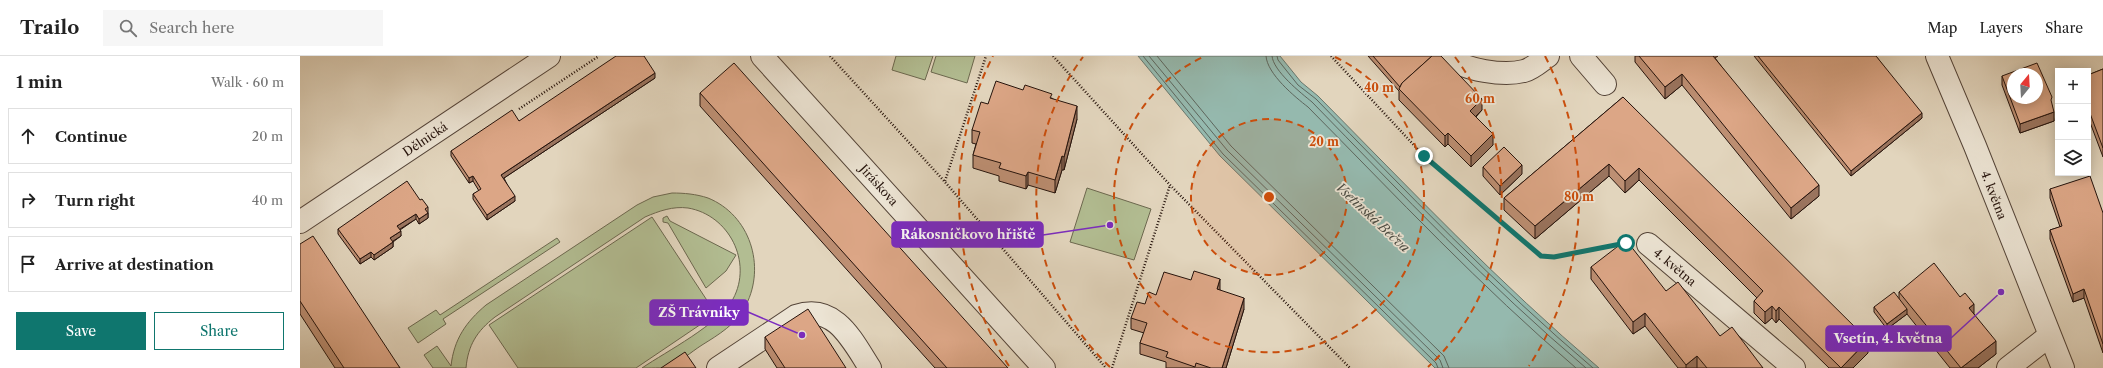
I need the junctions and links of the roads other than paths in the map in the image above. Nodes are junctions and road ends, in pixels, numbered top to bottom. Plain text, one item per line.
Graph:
1 (549, 56) edge
2 (762, 56) edge
3 (1449, 56) edge
4 (1548, 56) edge
5 (1581, 56) edge
6 (1937, 56) edge
7 (1605, 84) dead end
8 (300, 222) edge
9 (1648, 244) road end
10 (2049, 336) junction
11 (718, 368) edge
12 (870, 368) edge
13 (1044, 368) edge
14 (1794, 368) edge
15 (2008, 368) edge
16 (2063, 368) edge

1 - 8 street, Dělnická
2 - 13 street, Jiráskova
3 - 4 street
5 - 7 street
6 - 10 street, 4. května
9 - 14 street, 4. května
10 - 15 street
10 - 16 street, 4. května
11 - 12 street

